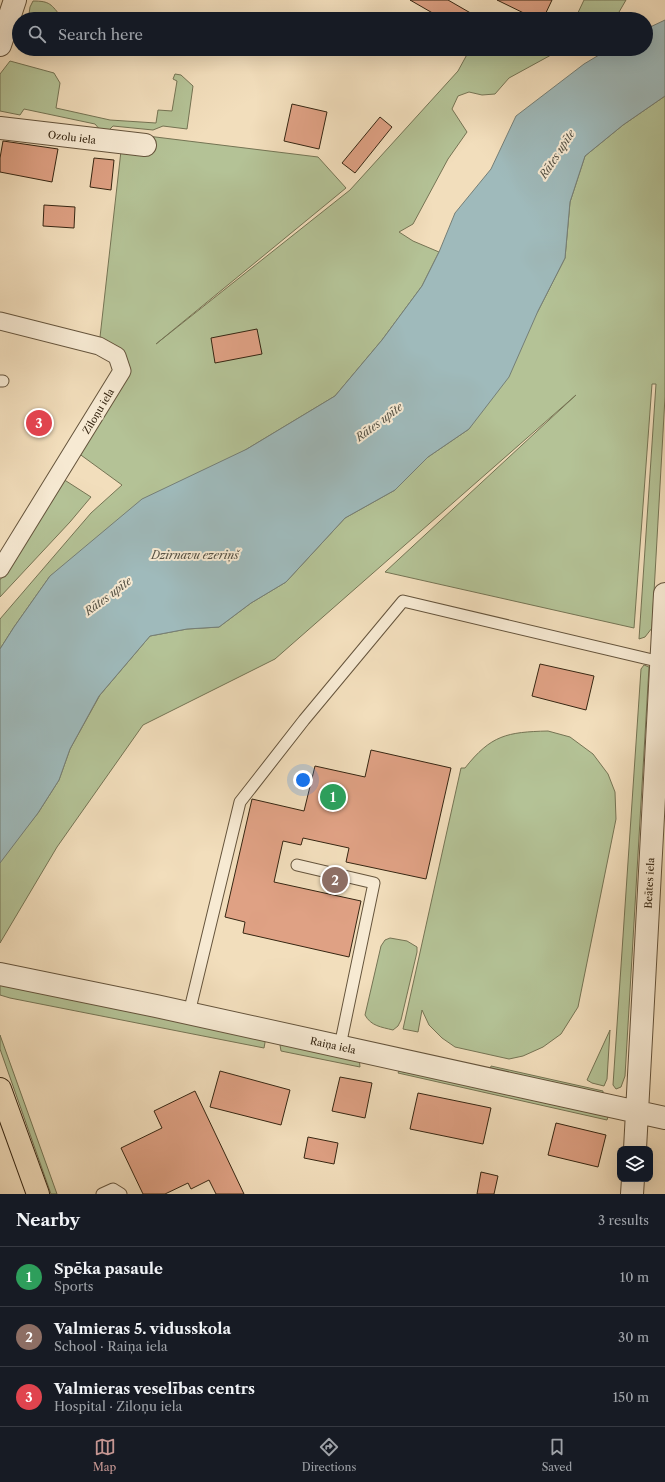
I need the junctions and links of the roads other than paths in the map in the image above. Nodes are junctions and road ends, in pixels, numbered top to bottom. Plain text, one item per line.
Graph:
1 (15, 0) edge
2 (0, 45) edge
3 (0, 128) edge
4 (145, 145) dead end
5 (0, 321) edge
6 (0, 569) edge
7 (665, 594) edge
8 (661, 662) junction
9 (297, 865) dead end
10 (0, 974) edge
11 (189, 1013) junction
12 (340, 1046) junction
13 (0, 1089) edge
14 (637, 1112) junction
15 (665, 1118) edge
16 (635, 1146) edge
17 (632, 1182) edge
18 (38, 1194) edge
19 (102, 1194) edge
20 (121, 1194) edge
21 (632, 1194) edge

1 - 2 street
3 - 4 street, Ozolu iela
5 - 6 street, Ziloņu iela
7 - 8 street, Beātes iela
8 - 11 lane
8 - 14 street, Beātes iela
9 - 12 lane
10 - 11 street, Raiņa iela
11 - 12 street, Raiņa iela
12 - 14 street, Raiņa iela
13 - 18 main road
14 - 15 street, Raiņa iela
14 - 16 street, Beātes iela
17 - 21 street
19 - 20 lane

